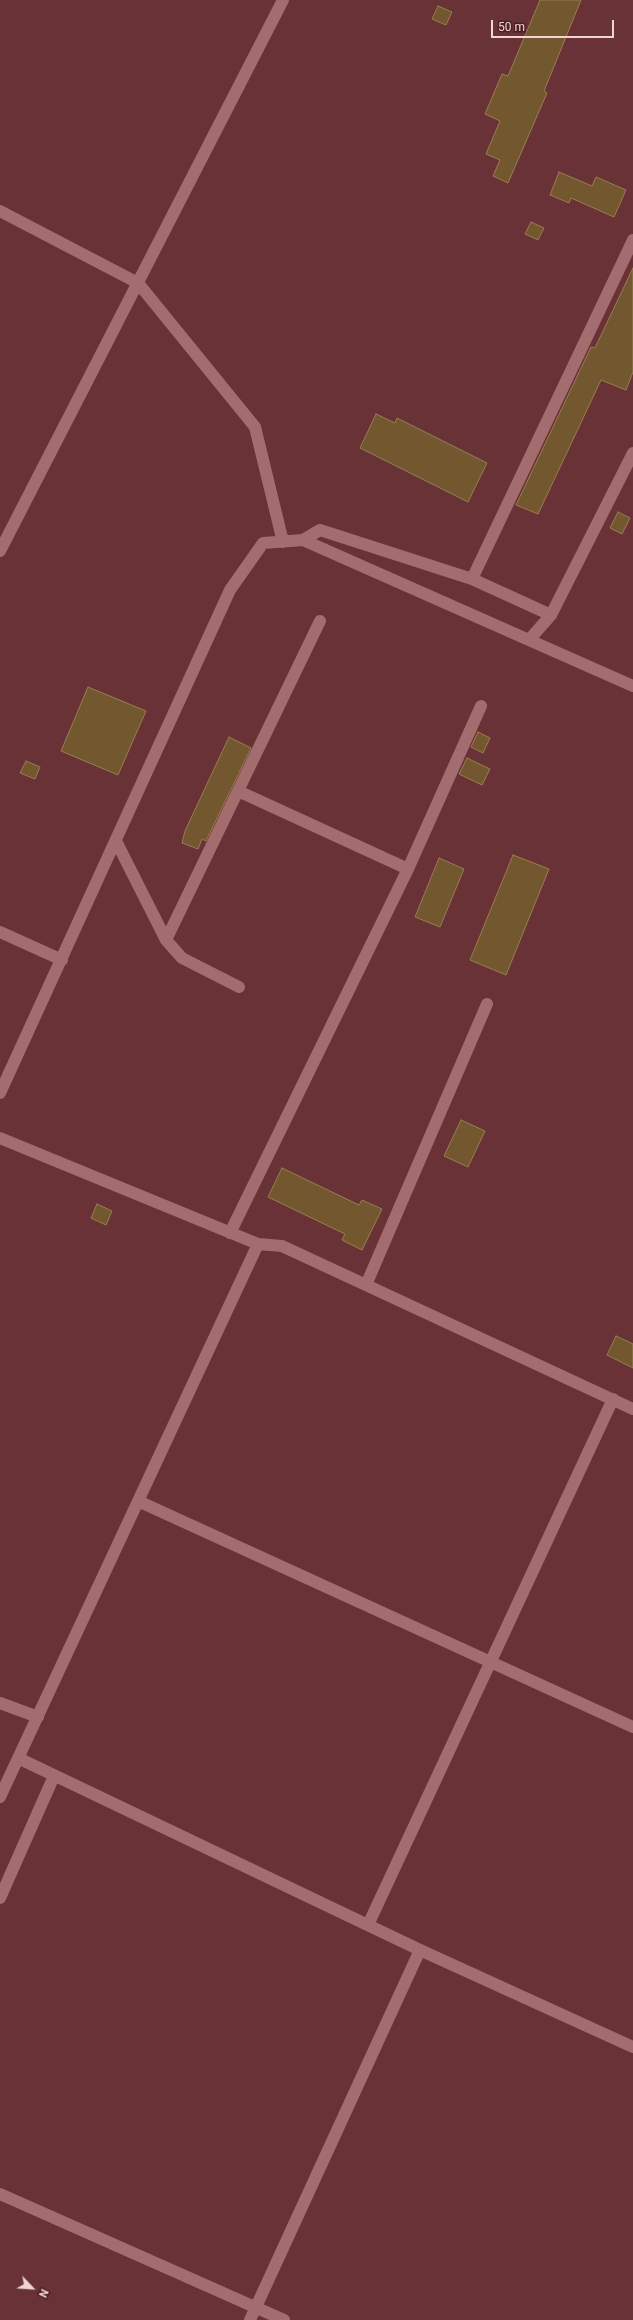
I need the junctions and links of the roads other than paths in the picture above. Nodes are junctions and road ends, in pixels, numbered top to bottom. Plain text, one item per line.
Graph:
1 (283, 0) edge
2 (0, 211) edge
3 (633, 240) edge
4 (138, 283) junction
5 (633, 453) edge
6 (303, 540) junction
7 (283, 542) junction
8 (0, 551) edge
9 (472, 578) junction
10 (551, 616) junction
11 (320, 621) dead end
12 (529, 640) junction
13 (633, 686) edge
14 (481, 706) dead end
15 (238, 791) junction
16 (116, 841) junction
17 (408, 869) junction
18 (0, 932) edge
19 (166, 940) junction
20 (62, 960) junction
21 (239, 988) dead end
22 (487, 1004) dead end
23 (0, 1093) edge
24 (0, 1138) edge
25 (230, 1233) junction
26 (258, 1244) junction
27 (366, 1285) junction
28 (613, 1399) junction
29 (633, 1408) edge
30 (138, 1501) junction
31 (491, 1662) junction
32 (0, 1703) edge
33 (38, 1717) junction
34 (633, 1727) edge
35 (18, 1758) junction
36 (54, 1776) junction
37 (0, 1798) edge
38 (0, 1898) edge
39 (368, 1926) junction
40 (420, 1950) junction
41 (633, 2047) edge
42 (0, 2194) edge
43 (256, 2306) junction
44 (250, 2320) edge
45 (284, 2320) edge

1 - 4 lane
2 - 4 lane
3 - 9 lane
4 - 7 lane
4 - 8 lane
5 - 10 lane
6 - 7 lane
6 - 9 lane
6 - 12 lane
7 - 16 lane
9 - 10 lane
10 - 12 lane
11 - 15 lane
12 - 13 lane
14 - 17 lane
15 - 17 lane
15 - 19 lane
16 - 19 lane
16 - 20 lane
17 - 25 lane
18 - 20 lane
19 - 21 lane
20 - 23 lane
22 - 27 lane
24 - 25 lane
25 - 26 lane
26 - 27 lane
26 - 30 lane
27 - 28 lane
28 - 29 lane
28 - 31 lane
30 - 31 lane
30 - 33 lane
31 - 34 lane
31 - 39 lane
32 - 33 lane
33 - 35 lane
35 - 36 lane
35 - 37 lane
36 - 38 lane
36 - 39 lane
39 - 40 lane
40 - 41 lane
40 - 43 lane
42 - 43 lane
43 - 44 lane
43 - 45 lane

